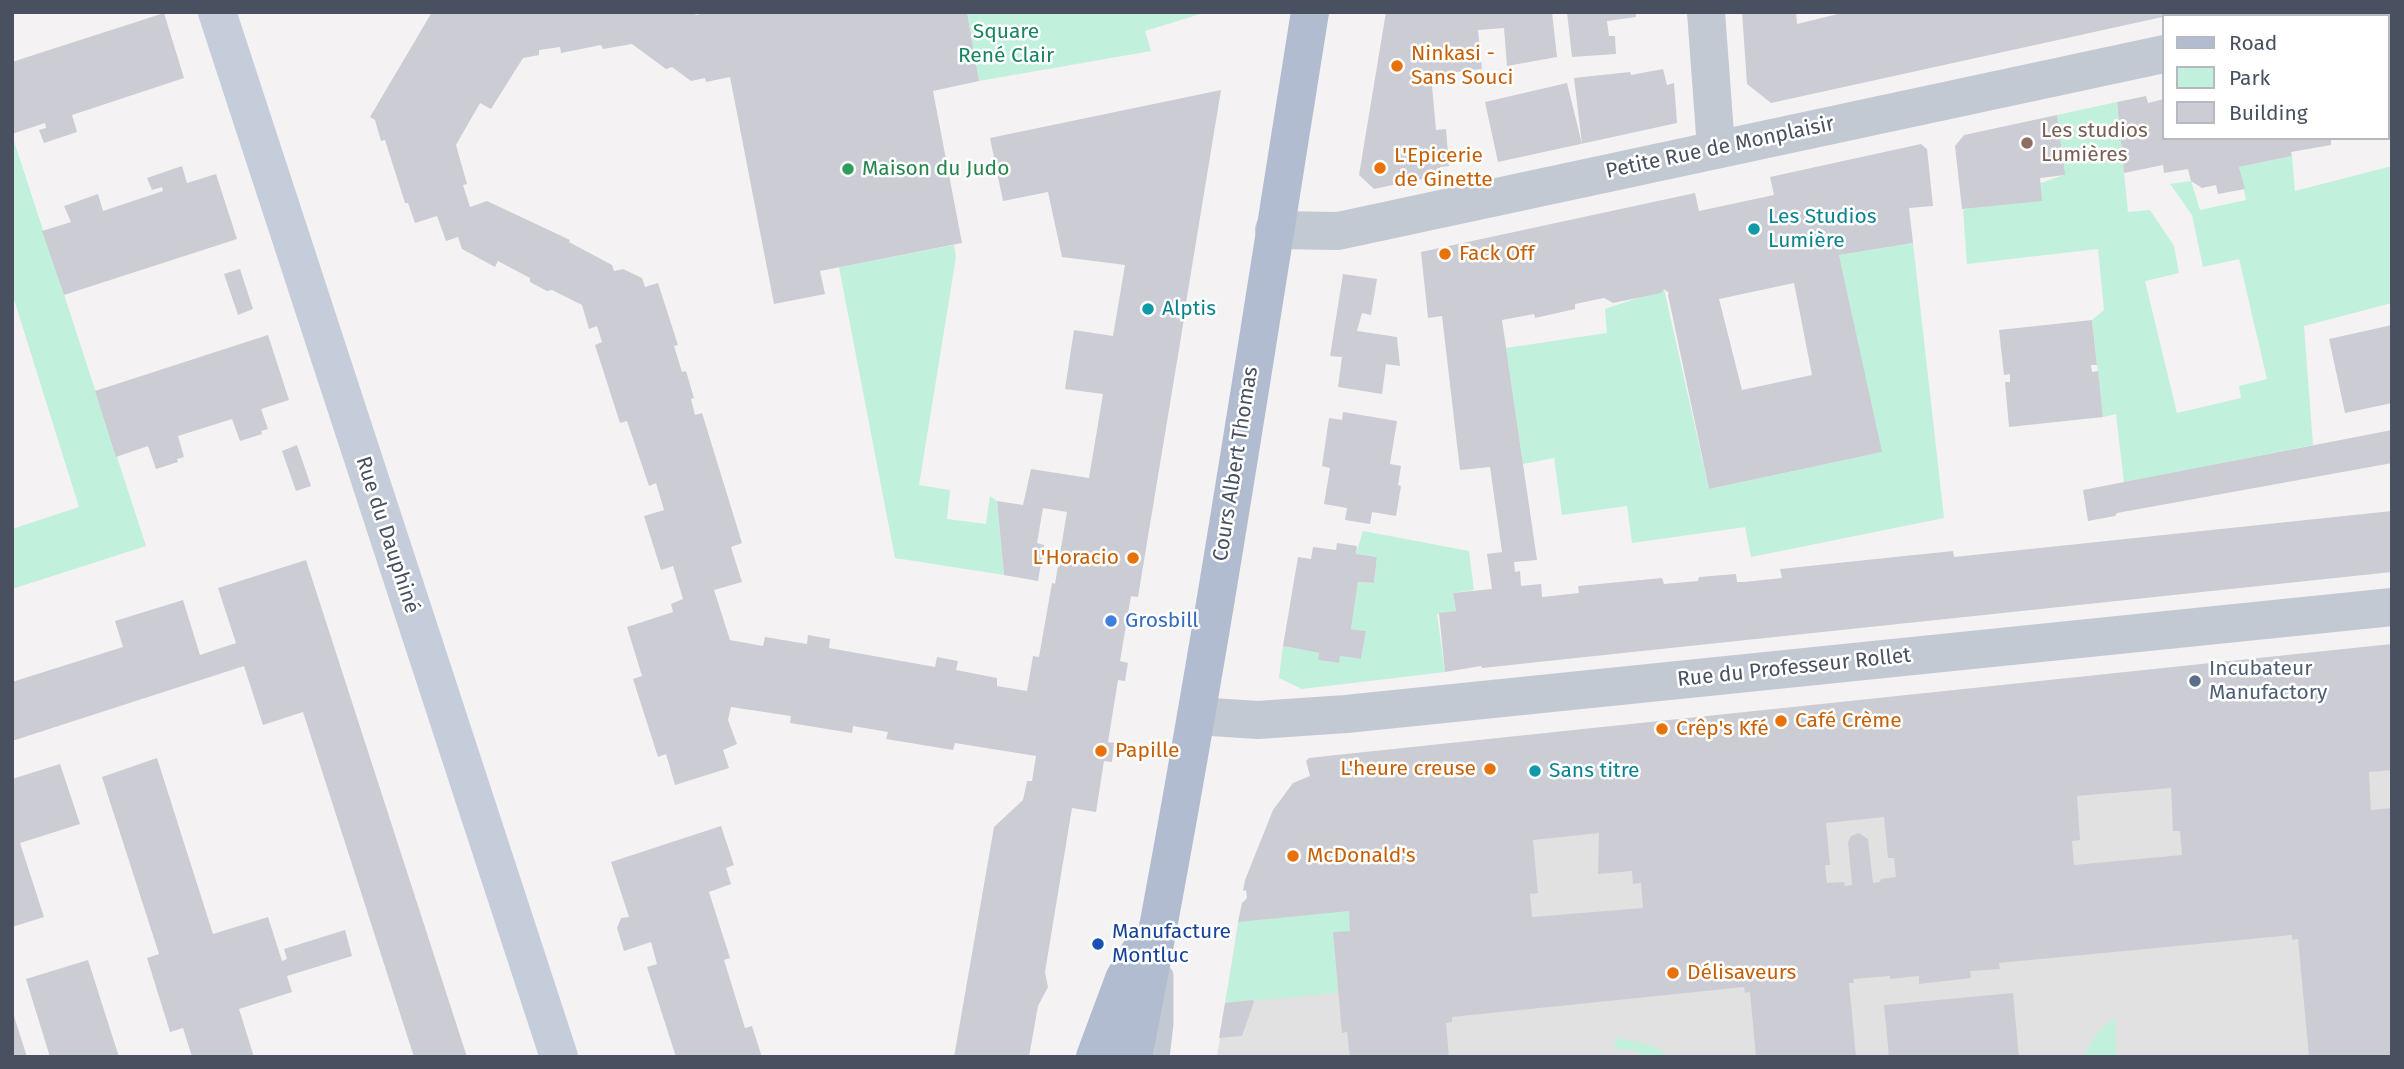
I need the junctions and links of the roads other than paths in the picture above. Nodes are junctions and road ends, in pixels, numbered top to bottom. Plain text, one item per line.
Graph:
1 (218, 12) edge
2 (1310, 12) edge
3 (1706, 12) edge
4 (2162, 54) edge
5 (1716, 148) junction
6 (1274, 230) junction
7 (2392, 607) edge
8 (1196, 716) junction
9 (1161, 916) junction
10 (559, 1057) edge
11 (1095, 1057) edge
12 (1133, 1057) edge
13 (1158, 1057) edge

1 - 10 street, Rue du Dauphiné
2 - 6 main road, Cours Albert Thomas
3 - 5 street
4 - 5 street, Petite Rue de Monplaisir
5 - 6 street, Petite Rue de Monplaisir
6 - 8 main road, Cours Albert Thomas
7 - 8 street, Rue du Professeur Rollet
8 - 9 main road, Cours Albert Thomas
9 - 11 main road
9 - 12 main road, Cours Albert Thomas
9 - 13 lane, Cours Albert Thomas

